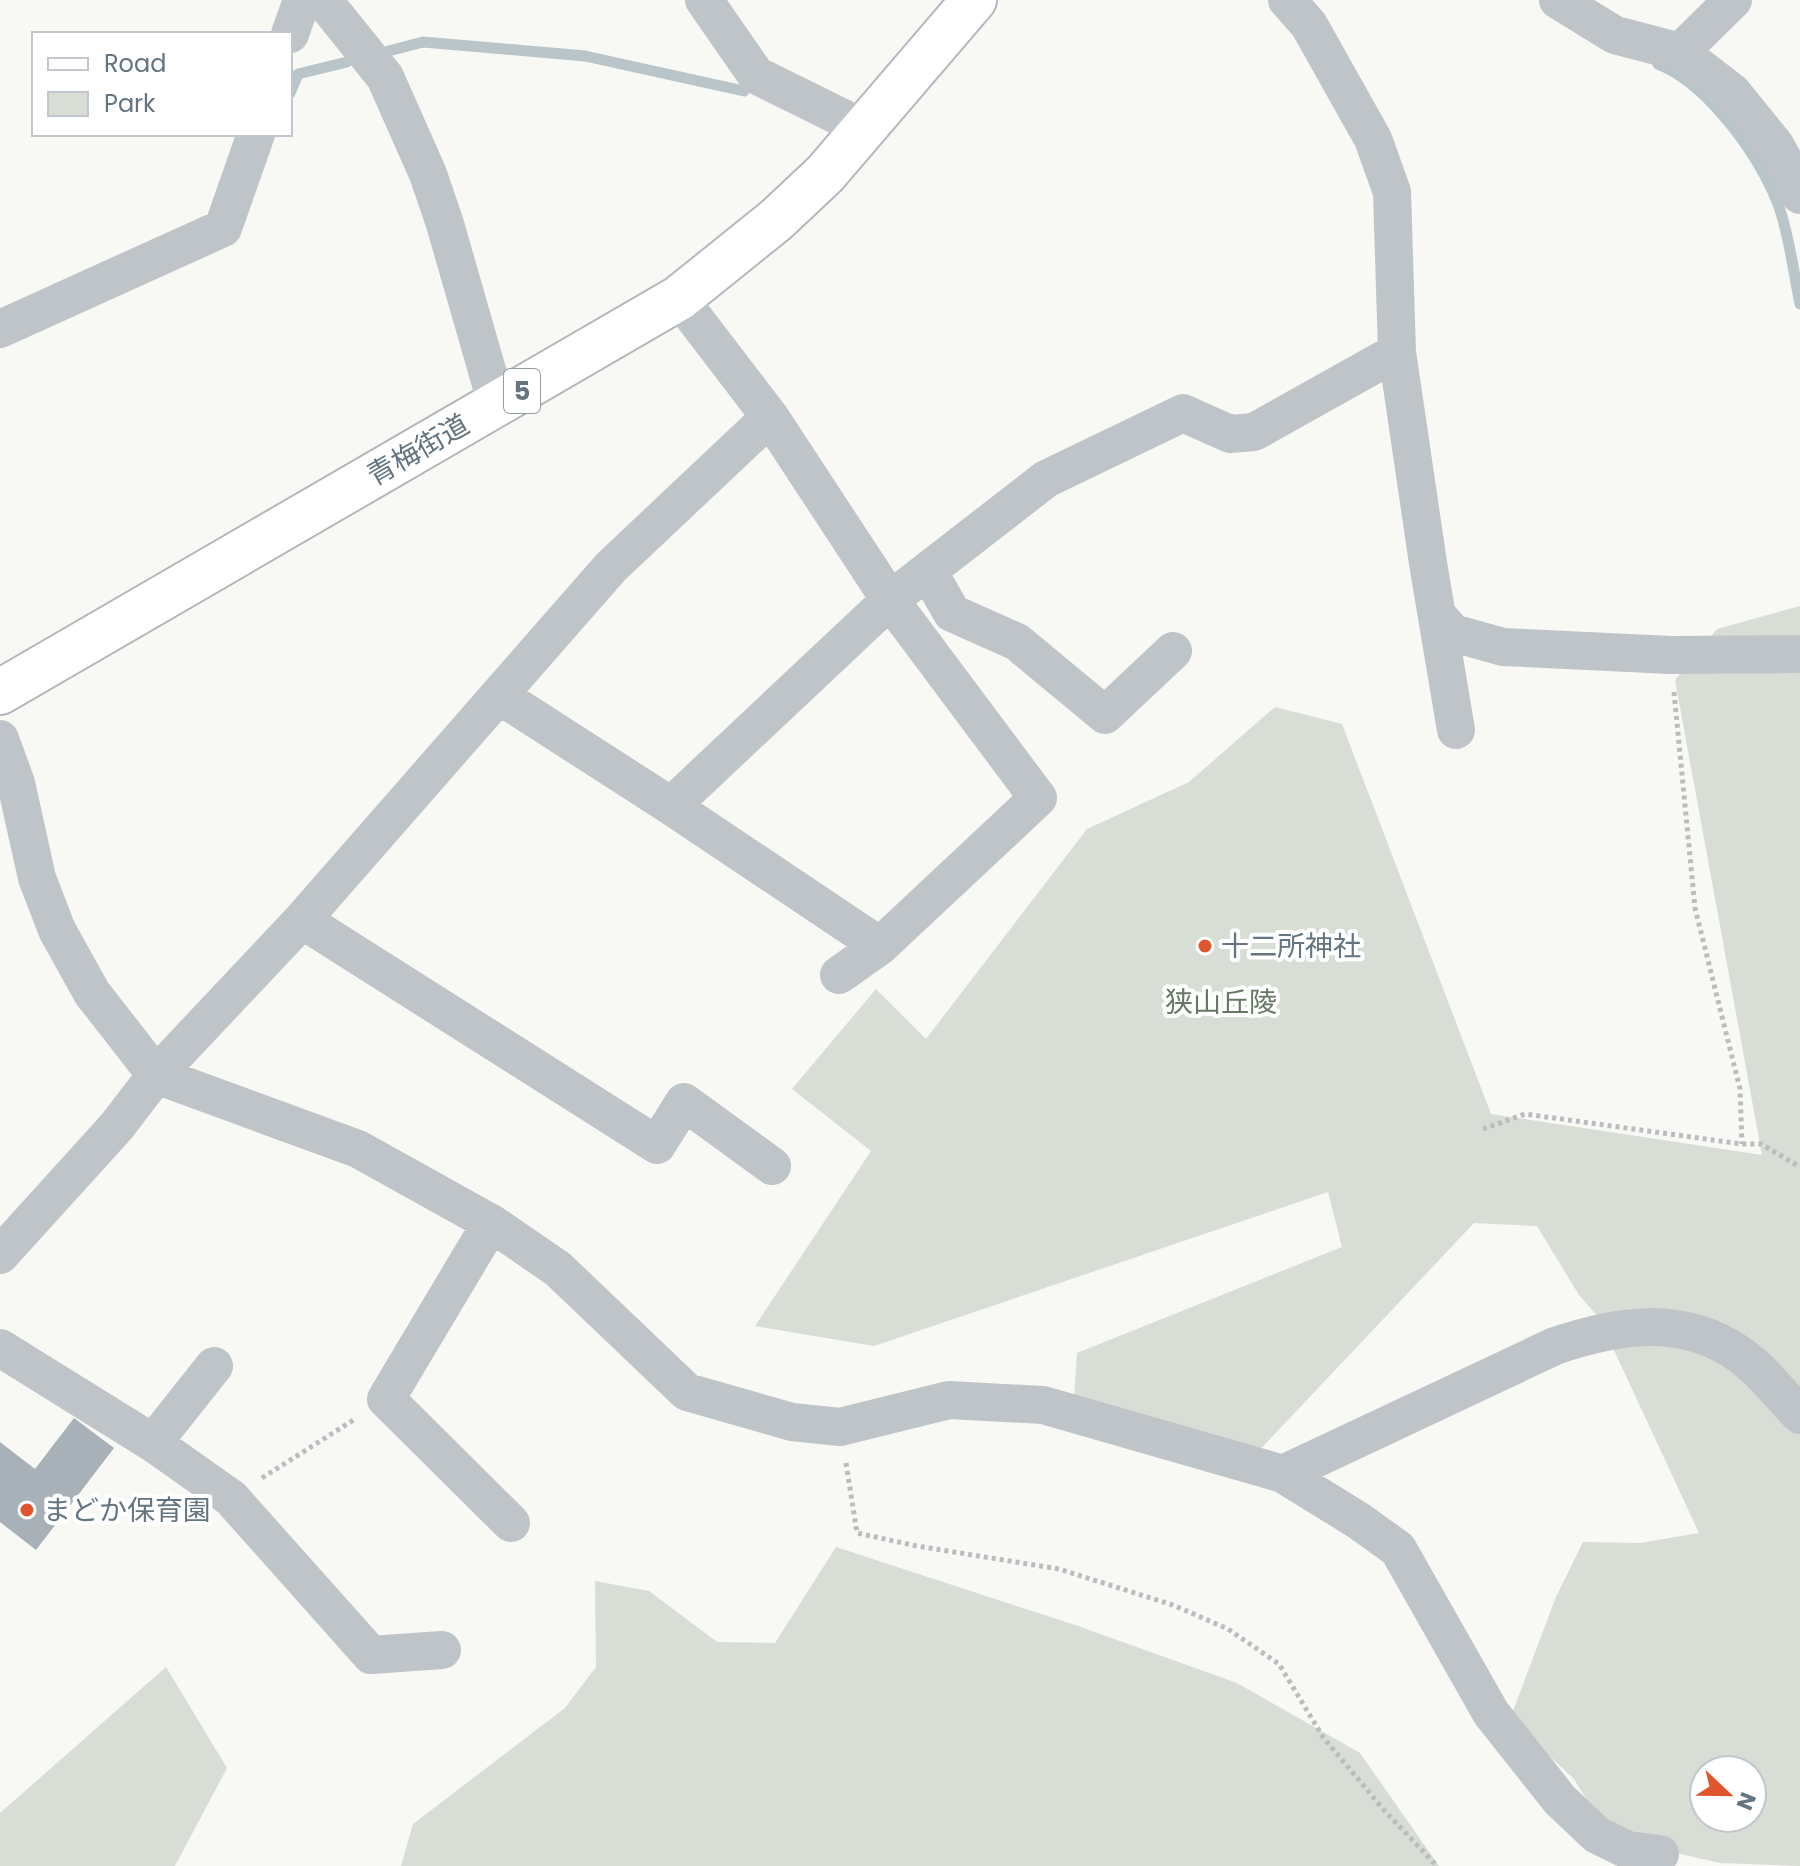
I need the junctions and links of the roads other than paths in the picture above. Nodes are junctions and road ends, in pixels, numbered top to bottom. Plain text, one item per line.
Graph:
1 (302, 0) edge
2 (323, 0) edge
3 (704, 0) edge
4 (974, 0) edge
5 (1287, 0) edge
6 (1558, 0) edge
7 (1733, 0) edge
8 (291, 32) edge
9 (1680, 52) junction
10 (865, 129) junction
11 (255, 136) edge
12 (1800, 195) edge
13 (679, 298) junction
14 (0, 329) edge
15 (1397, 352) junction
16 (497, 405) junction
17 (770, 417) junction
18 (928, 571) junction
19 (890, 600) junction
20 (1437, 615) junction
21 (1173, 651) dead end
22 (1800, 654) edge
23 (0, 692) edge
24 (500, 696) junction
25 (1456, 730) dead end
26 (0, 739) edge
27 (671, 806) junction
28 (302, 920) junction
29 (880, 946) junction
30 (839, 975) dead end
31 (156, 1075) junction
32 (772, 1166) dead end
33 (491, 1223) junction
34 (0, 1255) edge
35 (0, 1348) edge
36 (214, 1366) dead end
37 (1800, 1415) edge
38 (153, 1443) junction
39 (1283, 1474) junction
40 (511, 1523) dead end
41 (442, 1650) dead end
42 (1660, 1854) dead end

1 - 8 street
2 - 16 street
3 - 10 street
4 - 10 main road, 青梅街道 / 5
5 - 15 street
6 - 9 street
7 - 9 street
9 - 12 street
10 - 13 main road, 青梅街道 / 5
11 - 14 street
13 - 16 main road, 青梅街道 / 5
13 - 17 street
15 - 18 street
15 - 20 street
16 - 23 main road, 青梅街道 / 5
17 - 19 street
17 - 24 street
18 - 19 street
18 - 21 street
19 - 27 street
19 - 29 street
20 - 22 street
20 - 25 street
24 - 27 street
24 - 28 street
26 - 31 street
27 - 29 street
28 - 31 street
28 - 32 street
29 - 30 street
31 - 33 street
31 - 34 street
33 - 39 street
33 - 40 street
35 - 38 street
36 - 38 street
37 - 39 street
38 - 41 street
39 - 42 street

